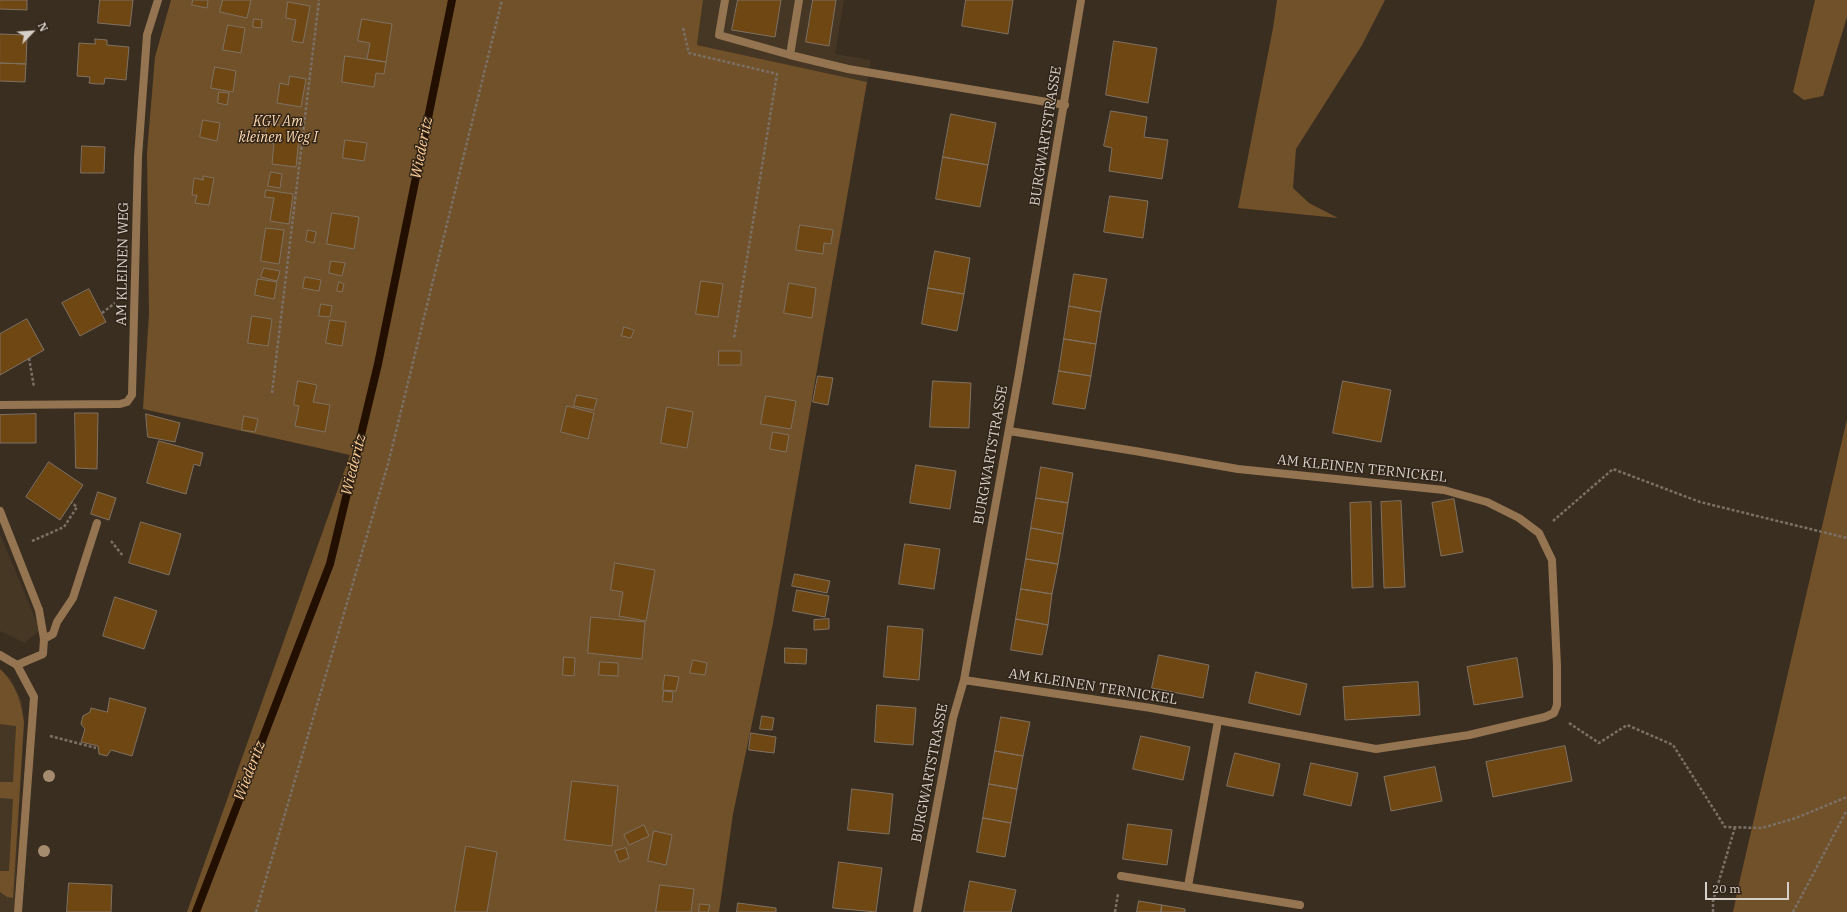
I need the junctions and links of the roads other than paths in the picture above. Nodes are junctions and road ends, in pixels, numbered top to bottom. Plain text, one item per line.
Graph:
1 (158, 0) edge
2 (725, 0) edge
3 (799, 0) edge
4 (1081, 0) edge
5 (790, 56) junction
6 (1065, 104) junction
7 (0, 405) edge
8 (1009, 431) junction
9 (0, 511) edge
10 (97, 523) dead end
11 (44, 639) junction
12 (0, 655) edge
13 (17, 664) junction
14 (964, 680) junction
15 (1218, 722) junction
16 (1120, 876) dead end
17 (1188, 886) junction
18 (1300, 905) dead end
19 (18, 912) edge
20 (917, 912) edge

1 - 7 street, AM KLEINEN WEG
2 - 5 street
3 - 5 street
4 - 6 street, BURGWARTSTRASSE
5 - 6 street
6 - 8 street, BURGWARTSTRASSE
8 - 14 street, BURGWARTSTRASSE
8 - 15 street, AM KLEINEN TERNICKEL
9 - 11 street
10 - 11 street
11 - 13 street
12 - 13 street
13 - 19 street
14 - 15 street, AM KLEINEN TERNICKEL
14 - 20 street, BURGWARTSTRASSE
15 - 17 street
16 - 17 street
17 - 18 street

